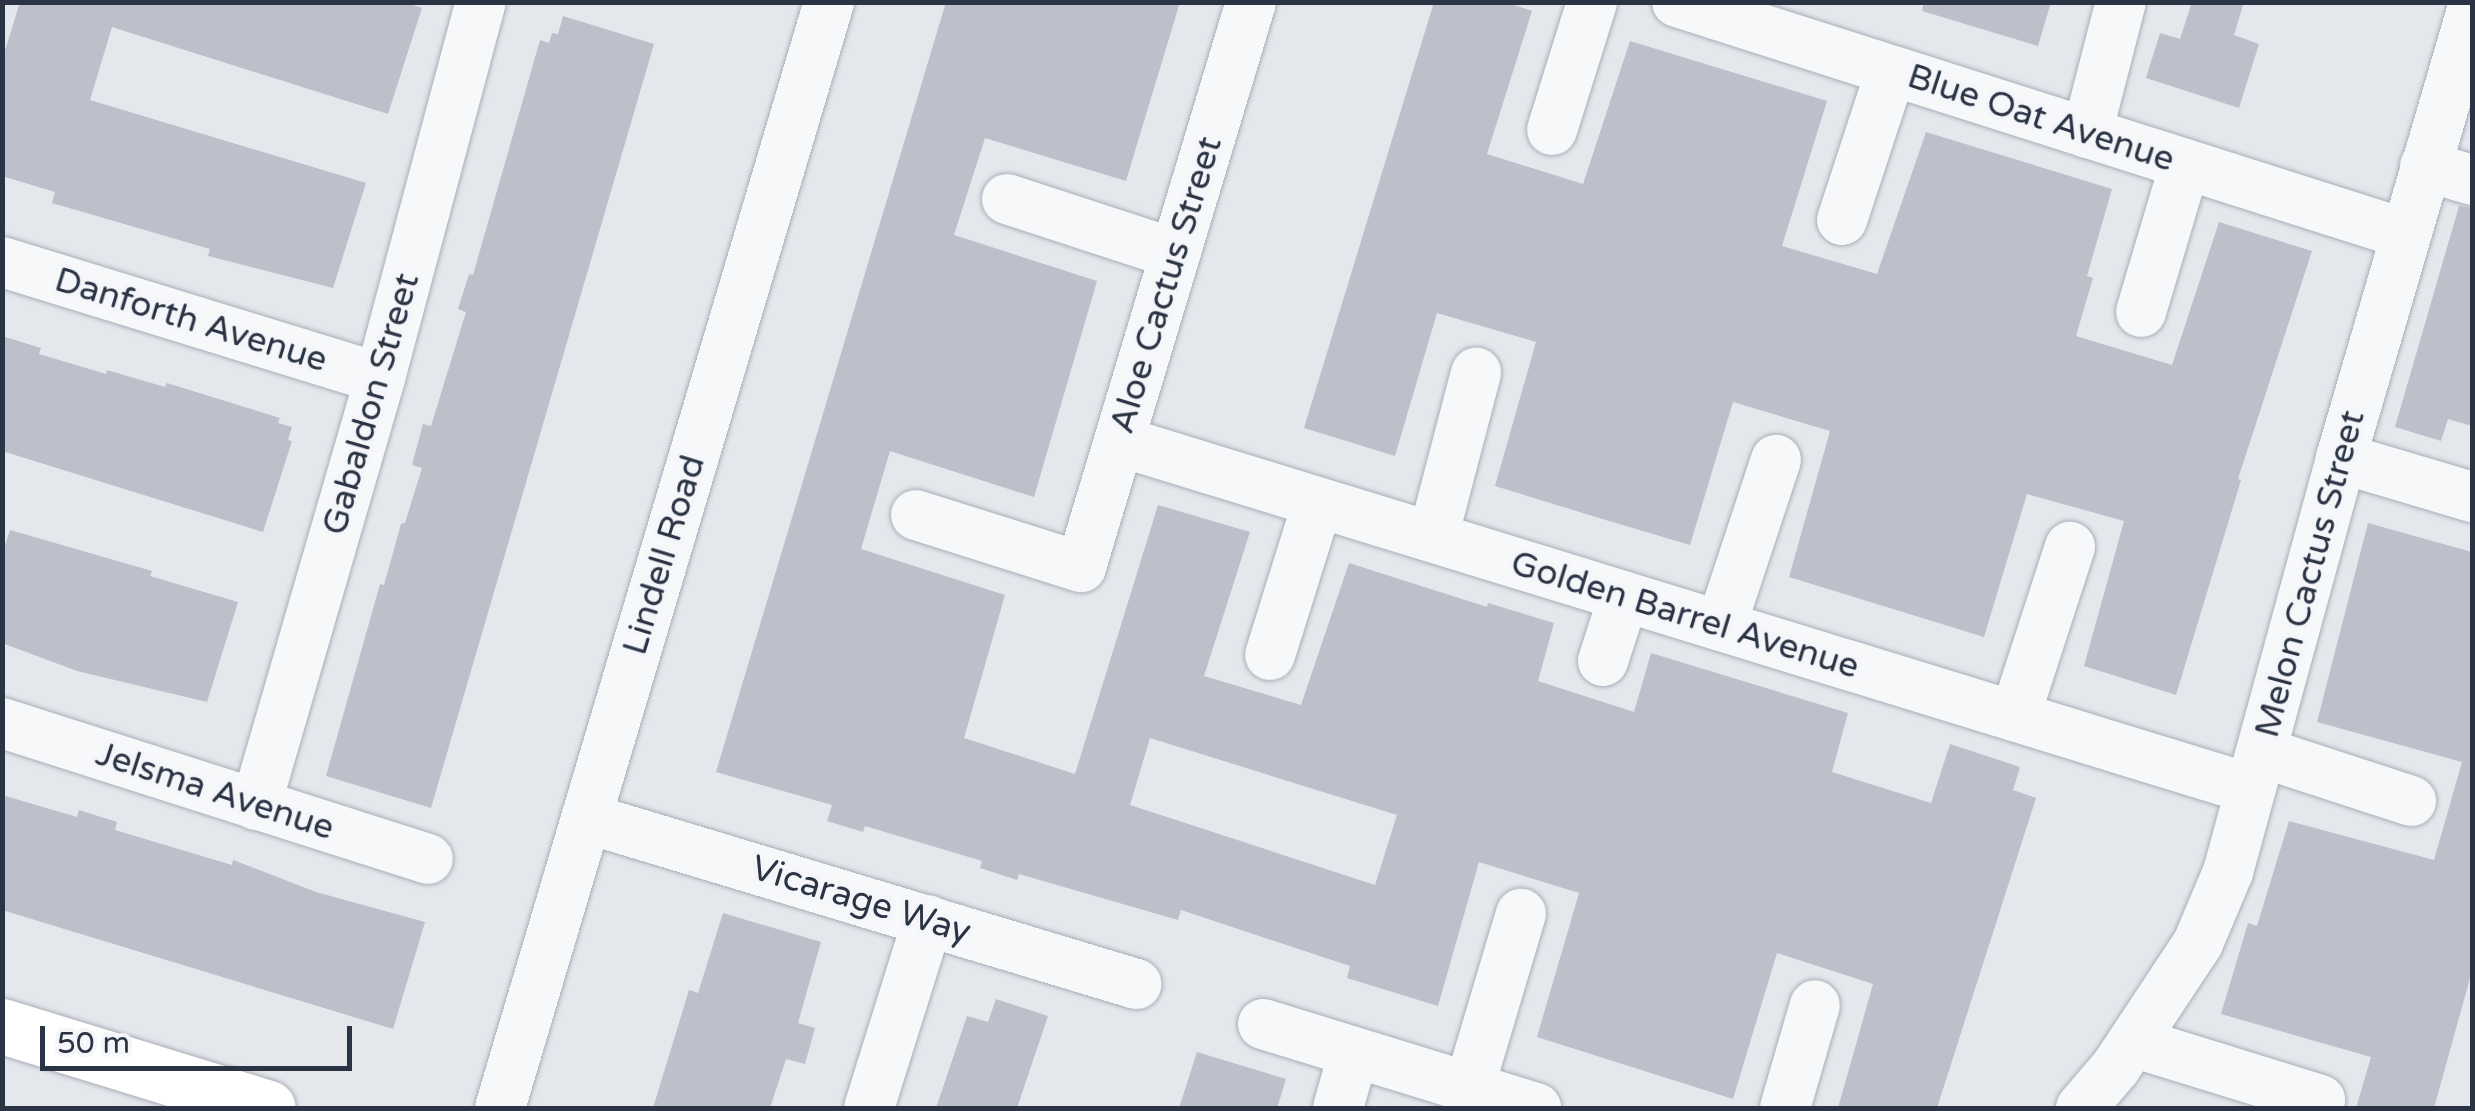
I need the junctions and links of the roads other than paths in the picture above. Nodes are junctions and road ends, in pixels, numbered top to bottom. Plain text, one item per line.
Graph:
1 (481, 2) edge
2 (829, 2) edge
3 (1251, 2) edge
4 (1592, 2) edge
5 (1677, 2) edge
6 (2122, 2) edge
7 (2472, 9) edge
8 (1790, 20) edge
9 (1891, 71) junction
10 (1552, 130) dead end
11 (2087, 133) junction
12 (2185, 164) junction
13 (2426, 166) junction
14 (2472, 180) edge
15 (1006, 199) dead end
16 (1842, 220) dead end
17 (2405, 234) junction
18 (1175, 254) junction
19 (2, 262) edge
20 (2142, 312) dead end
21 (1476, 373) dead end
22 (380, 378) junction
23 (1120, 441) junction
24 (2342, 458) junction
25 (1776, 460) dead end
26 (2472, 497) edge
27 (1318, 502) junction
28 (916, 514) dead end
29 (1432, 537) junction
30 (2070, 547) dead end
31 (1624, 596) junction
32 (1721, 626) junction
33 (1270, 655) dead end
34 (1603, 661) dead end
35 (2015, 716) junction
36 (2, 724) edge
37 (2256, 770) junction
38 (2411, 800) dead end
39 (256, 805) junction
40 (586, 818) junction
41 (428, 858) dead end
42 (1521, 914) dead end
43 (928, 920) junction
44 (1136, 984) dead end
45 (1814, 1006) dead end
46 (1262, 1024) dead end
47 (2, 1026) edge
48 (2133, 1042) junction
49 (1354, 1052) junction
50 (1469, 1088) junction
51 (2320, 1100) dead end
52 (268, 1108) edge
53 (500, 1108) edge
54 (869, 1108) edge
55 (1338, 1108) edge
56 (1536, 1108) edge
57 (1786, 1108) edge
58 (2081, 1108) edge

1 - 22 street, Gabaldon Street
2 - 40 street, Lindell Road
3 - 18 street, Aloe Cactus Street
4 - 10 street
5 - 8 street, Blue Oat Avenue
6 - 11 street
7 - 13 street, Melon Cactus Street
8 - 9 street, Blue Oat Avenue
9 - 11 street, Blue Oat Avenue
9 - 16 street
11 - 12 street, Blue Oat Avenue
12 - 17 street, Blue Oat Avenue
12 - 20 street
13 - 14 street
13 - 17 street, Melon Cactus Street
15 - 18 street
17 - 24 street, Melon Cactus Street
18 - 23 street, Aloe Cactus Street
19 - 22 street, Danforth Avenue
21 - 29 street
22 - 39 street, Gabaldon Street
23 - 27 street, Golden Barrel Avenue
23 - 28 street, Aloe Cactus Street
24 - 26 street
24 - 37 street, Melon Cactus Street
25 - 32 street
27 - 29 street, Golden Barrel Avenue
27 - 33 street
29 - 31 street, Golden Barrel Avenue
30 - 35 street
31 - 32 street, Golden Barrel Avenue
31 - 34 street
32 - 35 street, Golden Barrel Avenue
35 - 37 street, Golden Barrel Avenue
36 - 39 street, Jelsma Avenue
37 - 38 street, Golden Barrel Avenue
37 - 48 street, Melon Cactus Street
39 - 41 street, Jelsma Avenue
40 - 43 street, Vicarage Way
40 - 53 street, Lindell Road
42 - 50 street
43 - 44 street, Vicarage Way
43 - 54 street
45 - 57 street
46 - 49 street
47 - 52 main road
48 - 51 street
48 - 58 street, Melon Cactus Street
49 - 50 street
49 - 55 street
50 - 56 street

